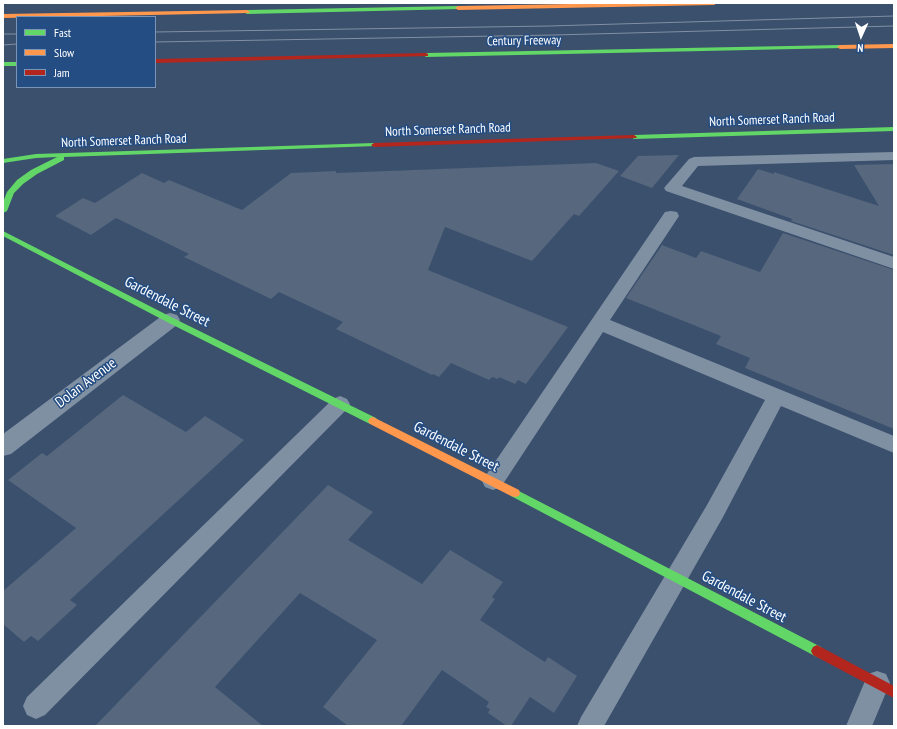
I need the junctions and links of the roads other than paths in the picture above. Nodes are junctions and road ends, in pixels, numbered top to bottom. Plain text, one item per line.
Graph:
1 (714, 3) edge
2 (3, 16) edge
3 (894, 46) edge
4 (156, 61) edge
5 (3, 64) edge
6 (16, 64) edge
7 (894, 129) edge
8 (66, 155) junction
9 (894, 156) edge
10 (3, 161) edge
11 (3, 211) edge
12 (671, 216) dead end
13 (3, 233) edge
14 (894, 263) edge
15 (170, 320) junction
16 (599, 323) junction
17 (776, 396) junction
18 (340, 404) junction
19 (894, 445) edge
20 (3, 447) edge
21 (493, 481) junction
22 (676, 578) junction
23 (886, 687) edge
24 (36, 706) dead end
25 (590, 726) edge
26 (859, 726) edge

1 - 2 main road
3 - 4 main road, Century Freeway
5 - 6 main road
7 - 8 main road, North Somerset Ranch Road
8 - 10 main road, North Somerset Ranch Road
8 - 11 main road
9 - 14 lane
12 - 16 lane
13 - 15 main road, Gardendale Street
15 - 18 main road, Gardendale Street
15 - 20 street, Dolan Avenue
16 - 17 lane
16 - 21 lane
17 - 19 lane
17 - 22 lane
18 - 21 main road, Gardendale Street
18 - 24 lane
21 - 22 main road, Gardendale Street
22 - 23 main road, Gardendale Street
22 - 25 lane
23 - 26 lane

